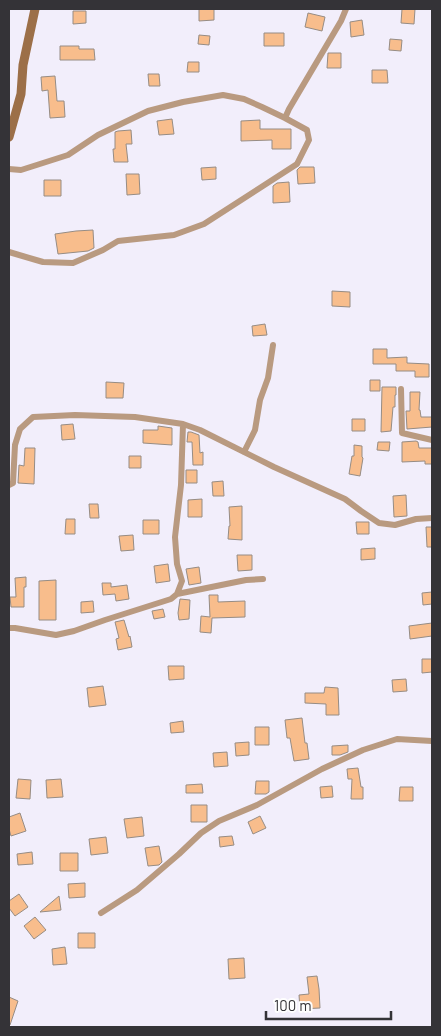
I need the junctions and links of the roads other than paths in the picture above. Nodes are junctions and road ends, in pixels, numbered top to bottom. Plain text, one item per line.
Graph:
1 (35, 9) edge
2 (346, 9) edge
3 (285, 118) junction
4 (9, 136) edge
5 (9, 169) edge
6 (9, 252) edge
7 (273, 345) dead end
8 (401, 388) dead end
9 (183, 424) junction
10 (432, 440) edge
11 (244, 452) junction
12 (9, 485) edge
13 (432, 518) edge
14 (263, 579) dead end
15 (177, 594) junction
16 (9, 628) edge
17 (432, 741) edge
18 (101, 913) dead end

1 - 4 main road
2 - 3 street
3 - 5 street
3 - 6 street
7 - 11 street
8 - 10 street
9 - 11 street
9 - 12 street
9 - 15 street
11 - 13 street
14 - 15 street
15 - 16 street
17 - 18 street

